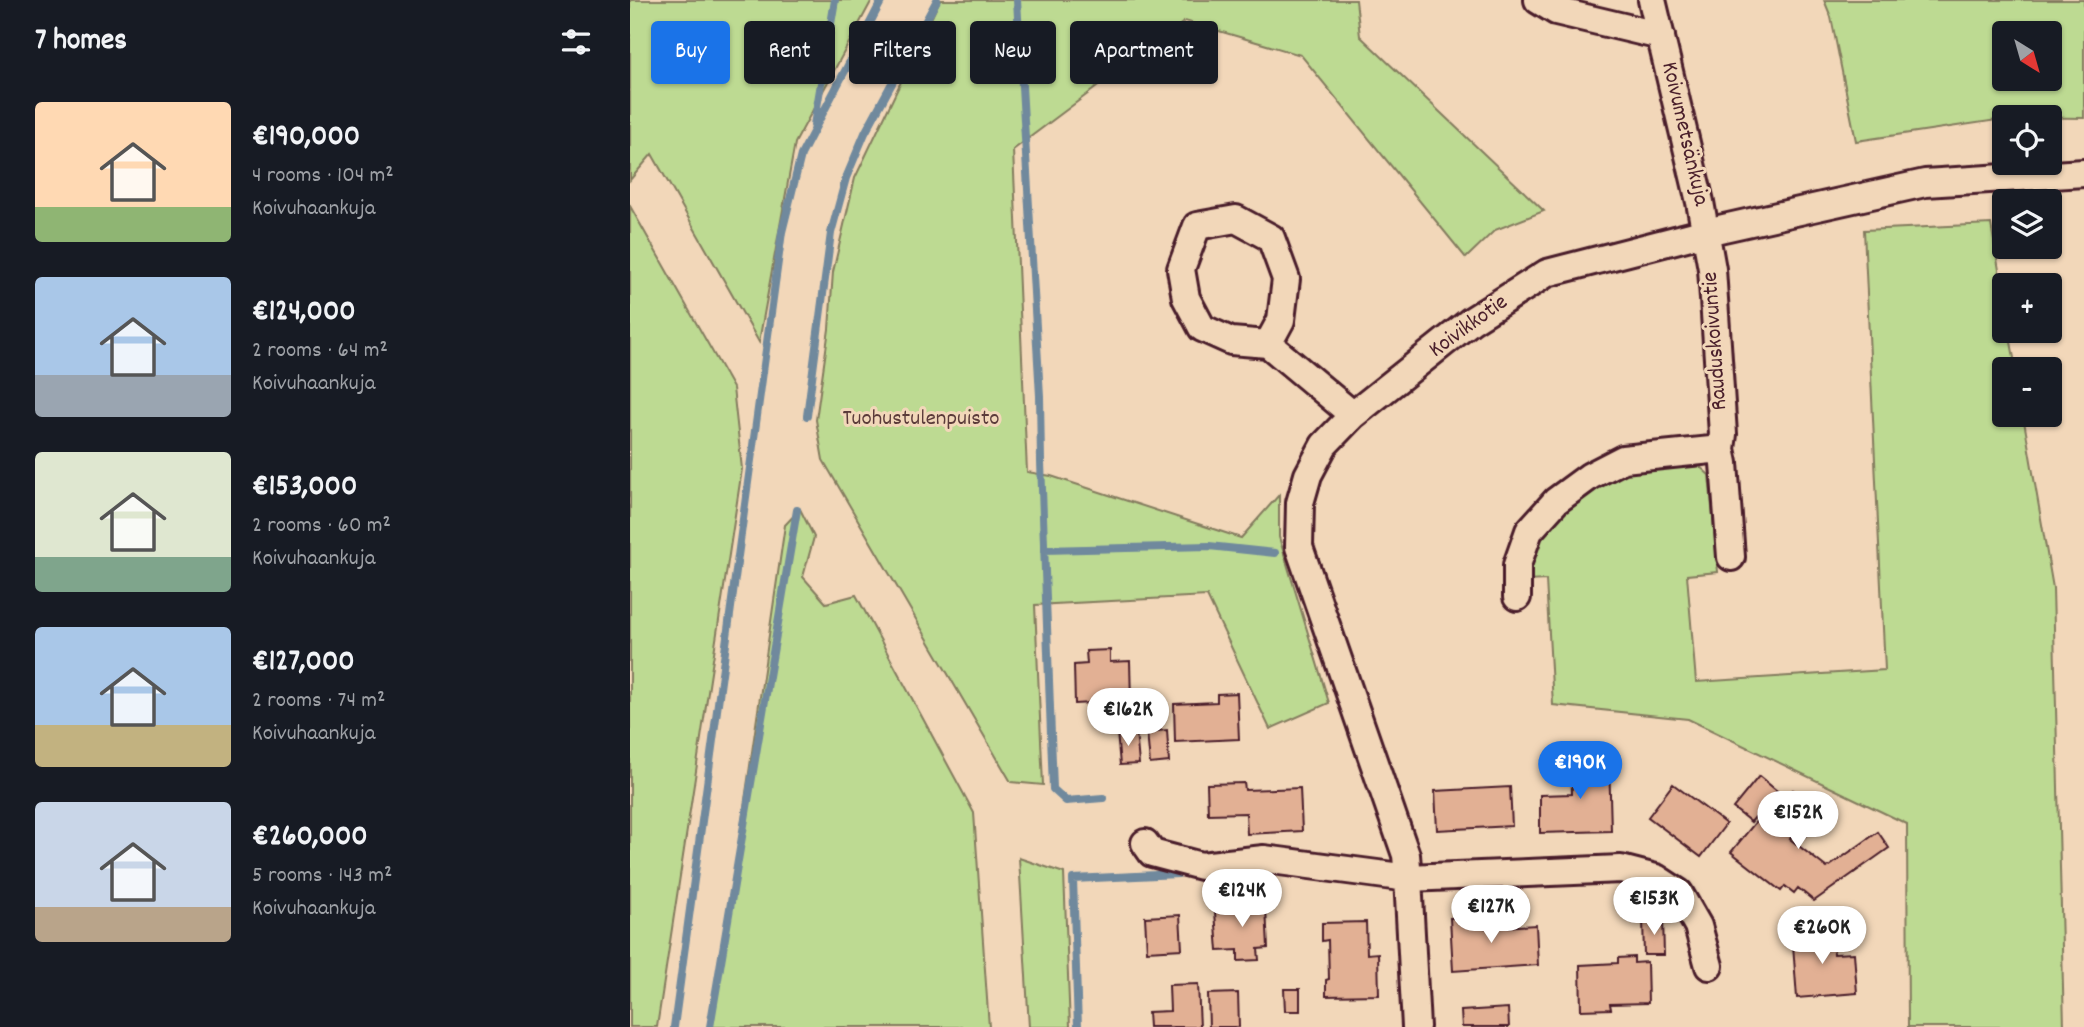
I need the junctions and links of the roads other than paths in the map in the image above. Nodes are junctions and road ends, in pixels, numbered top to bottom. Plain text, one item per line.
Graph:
1 (1538, 0) edge
2 (1652, 0) edge
3 (1661, 36) junction
4 (2084, 173) edge
5 (1706, 232) junction
6 (1268, 344) junction
7 (1353, 415) junction
8 (1721, 449) junction
9 (1731, 557) dead end
10 (1517, 597) dead end
11 (1145, 843) dead end
12 (1408, 878) junction
13 (1709, 966) dead end
14 (1416, 1027) edge

1 - 3 street, Koivumetsänkuja
2 - 3 street, Koivumetsänkuja
3 - 5 street, Koivumetsänkuja
4 - 5 street, Koivikkotie
5 - 7 street, Koivikkotie
5 - 8 street, Rauduskoivuntie
6 - 6 street
6 - 7 street
7 - 12 street, Koivikkotie
8 - 9 street, Rauduskoivuntie
8 - 10 street
11 - 12 street
12 - 13 street
12 - 14 street, Koivikkotie

